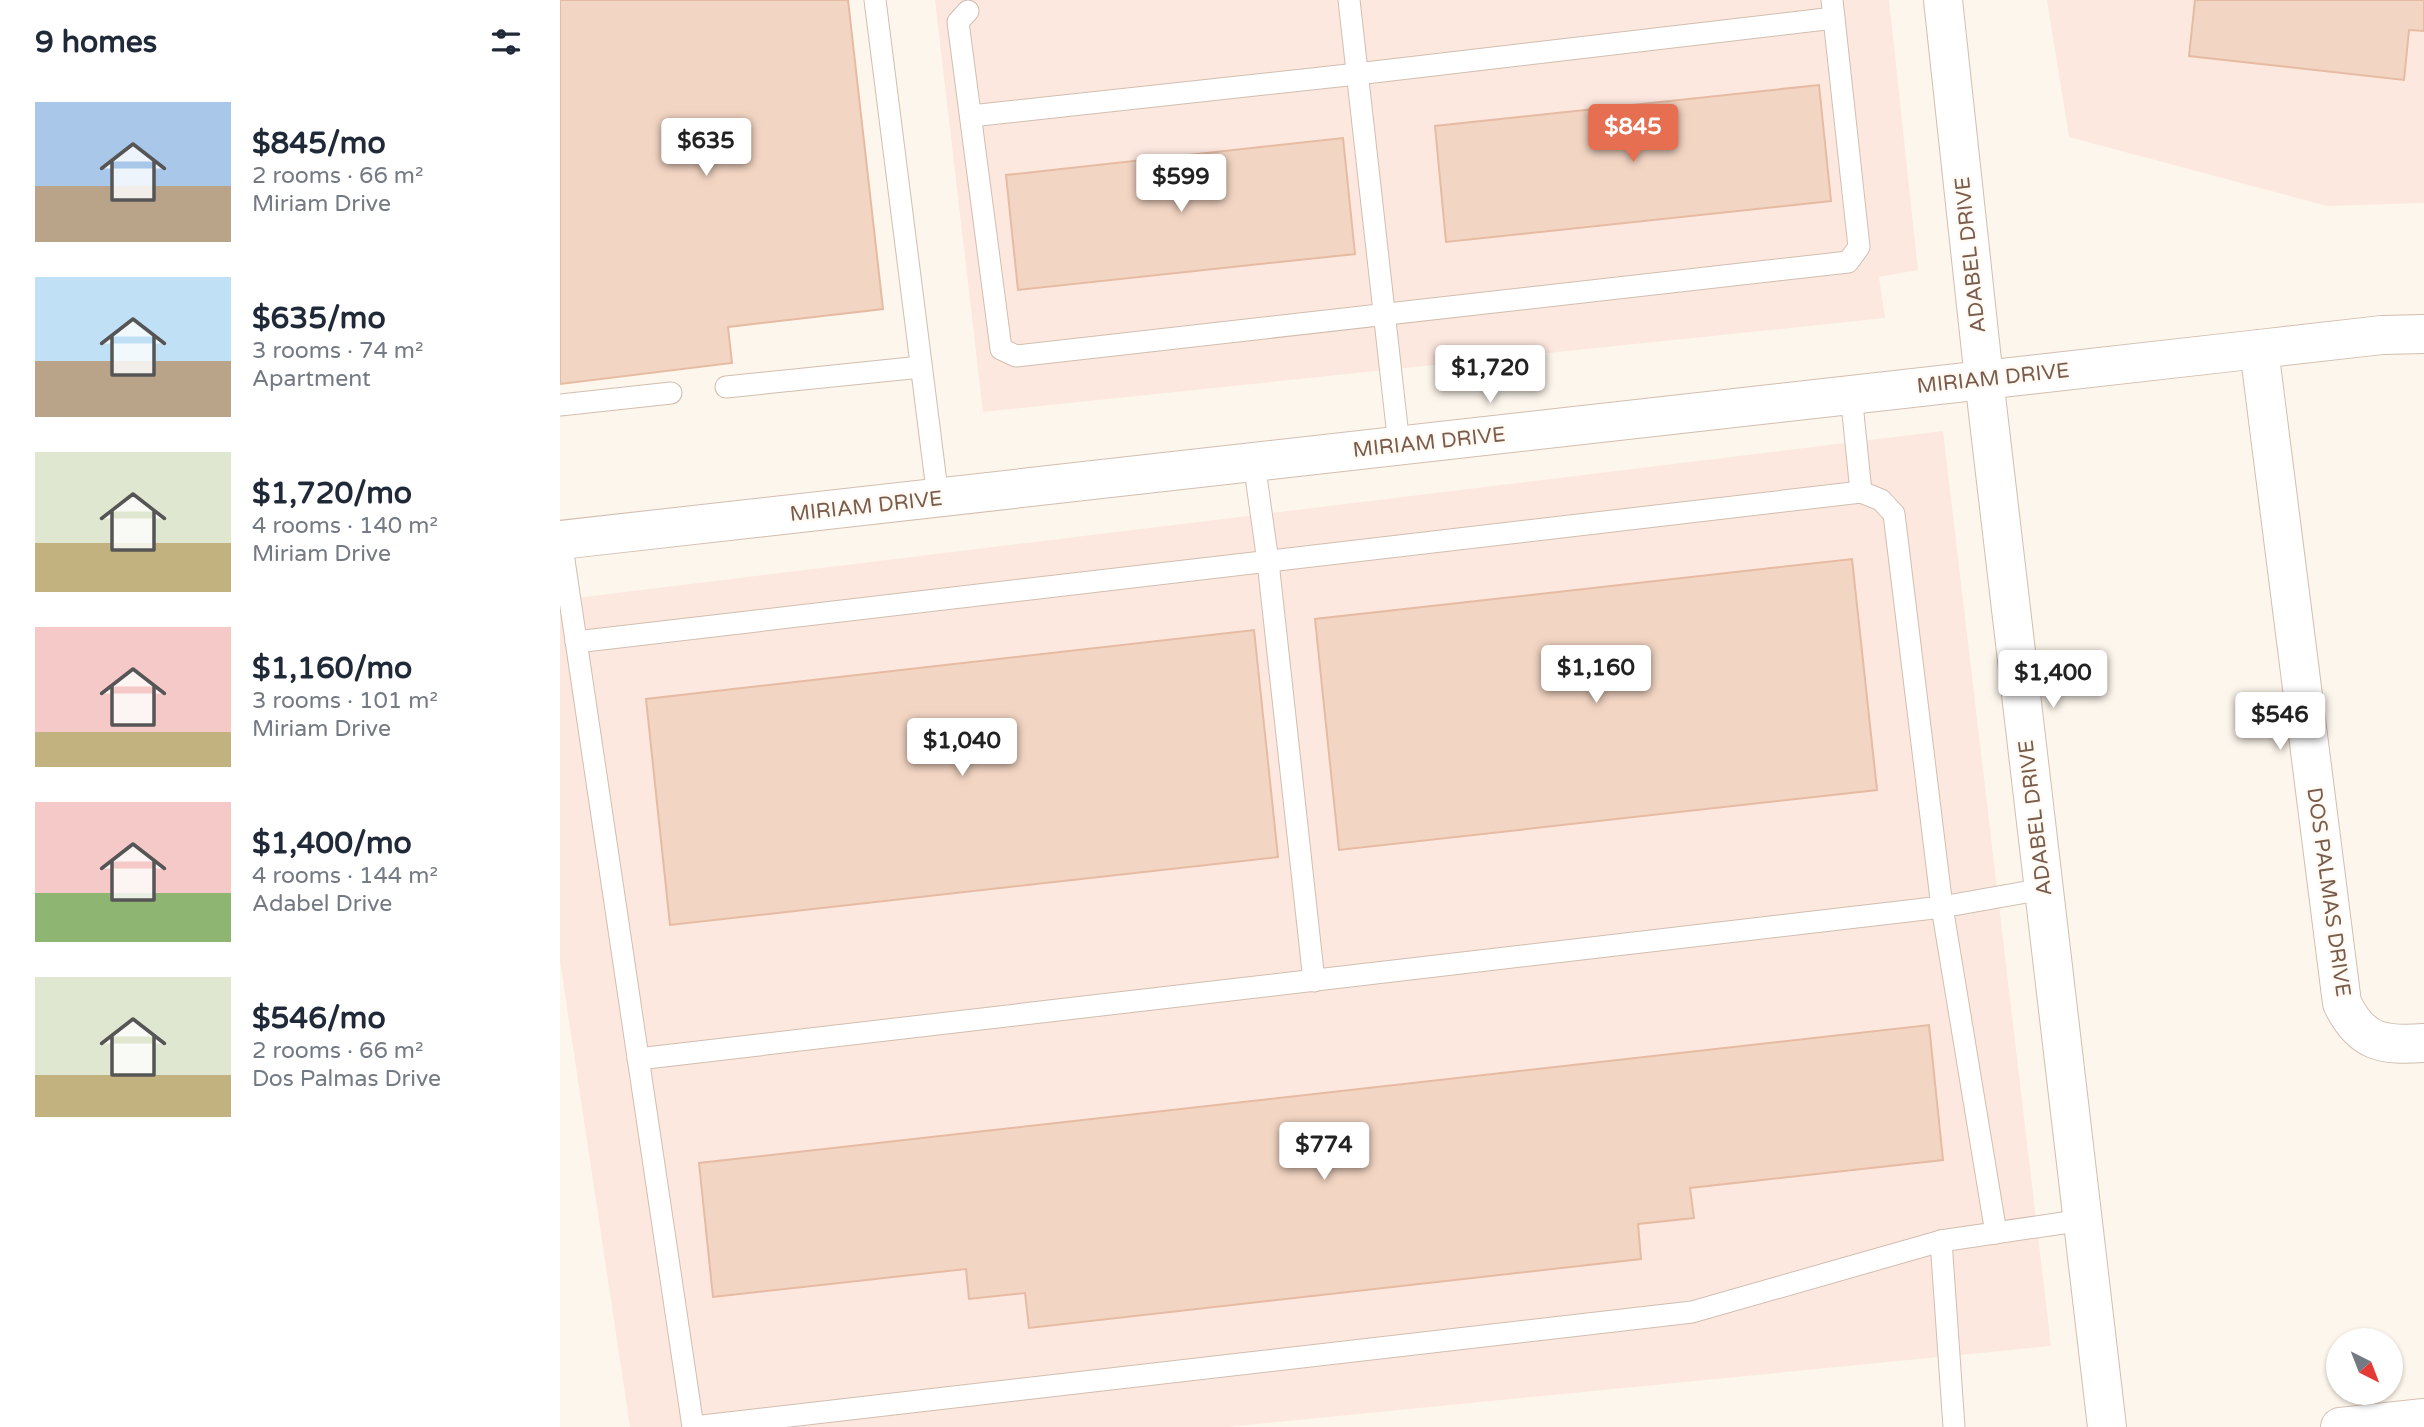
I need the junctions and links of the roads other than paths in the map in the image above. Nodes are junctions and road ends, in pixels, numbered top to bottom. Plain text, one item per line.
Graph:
1 (874, 0) edge
2 (1349, 0) edge
3 (1943, 0) edge
4 (1833, 9) edge
5 (968, 11) dead end
6 (1357, 74) junction
7 (971, 116) junction
8 (1384, 316) junction
9 (2424, 334) edge
10 (2259, 349) junction
11 (921, 367) junction
12 (1984, 379) junction
13 (726, 387) dead end
14 (671, 393) dead end
15 (1851, 394) junction
16 (560, 405) edge
17 (1399, 445) junction
18 (1254, 462) junction
19 (1861, 492) junction
20 (937, 498) junction
21 (560, 540) edge
22 (1268, 562) junction
23 (576, 642) junction
24 (2043, 889) junction
25 (1942, 907) junction
26 (1314, 981) junction
27 (2424, 1043) edge
28 (638, 1059) junction
29 (2082, 1220) junction
30 (1996, 1233) junction
31 (1941, 1241) junction
32 (2424, 1418) edge
33 (694, 1427) edge
34 (1954, 1427) edge
35 (2107, 1427) edge
36 (2340, 1427) edge

1 - 11 lane
2 - 6 lane
3 - 12 street, ADABEL DRIVE
4 - 6 lane
4 - 8 lane
5 - 7 lane
6 - 7 lane
6 - 8 lane
7 - 8 lane
8 - 17 lane
9 - 10 street, MIRIAM DRIVE
10 - 12 street, MIRIAM DRIVE
10 - 27 street, DOS PALMAS DRIVE
11 - 13 lane
11 - 20 lane
12 - 15 street, MIRIAM DRIVE
12 - 24 street, ADABEL DRIVE
14 - 16 lane
15 - 17 street, MIRIAM DRIVE
15 - 19 lane
17 - 18 street, MIRIAM DRIVE
18 - 20 street, MIRIAM DRIVE
18 - 22 lane
19 - 22 lane
19 - 25 lane
20 - 21 street, MIRIAM DRIVE
21 - 23 lane
22 - 23 lane
22 - 26 lane
23 - 28 lane
24 - 25 lane
24 - 29 street, ADABEL DRIVE
25 - 26 lane
25 - 30 lane
26 - 28 lane
28 - 33 lane
29 - 30 lane
29 - 35 street, ADABEL DRIVE
30 - 31 lane
31 - 33 lane
31 - 34 lane
32 - 36 street

